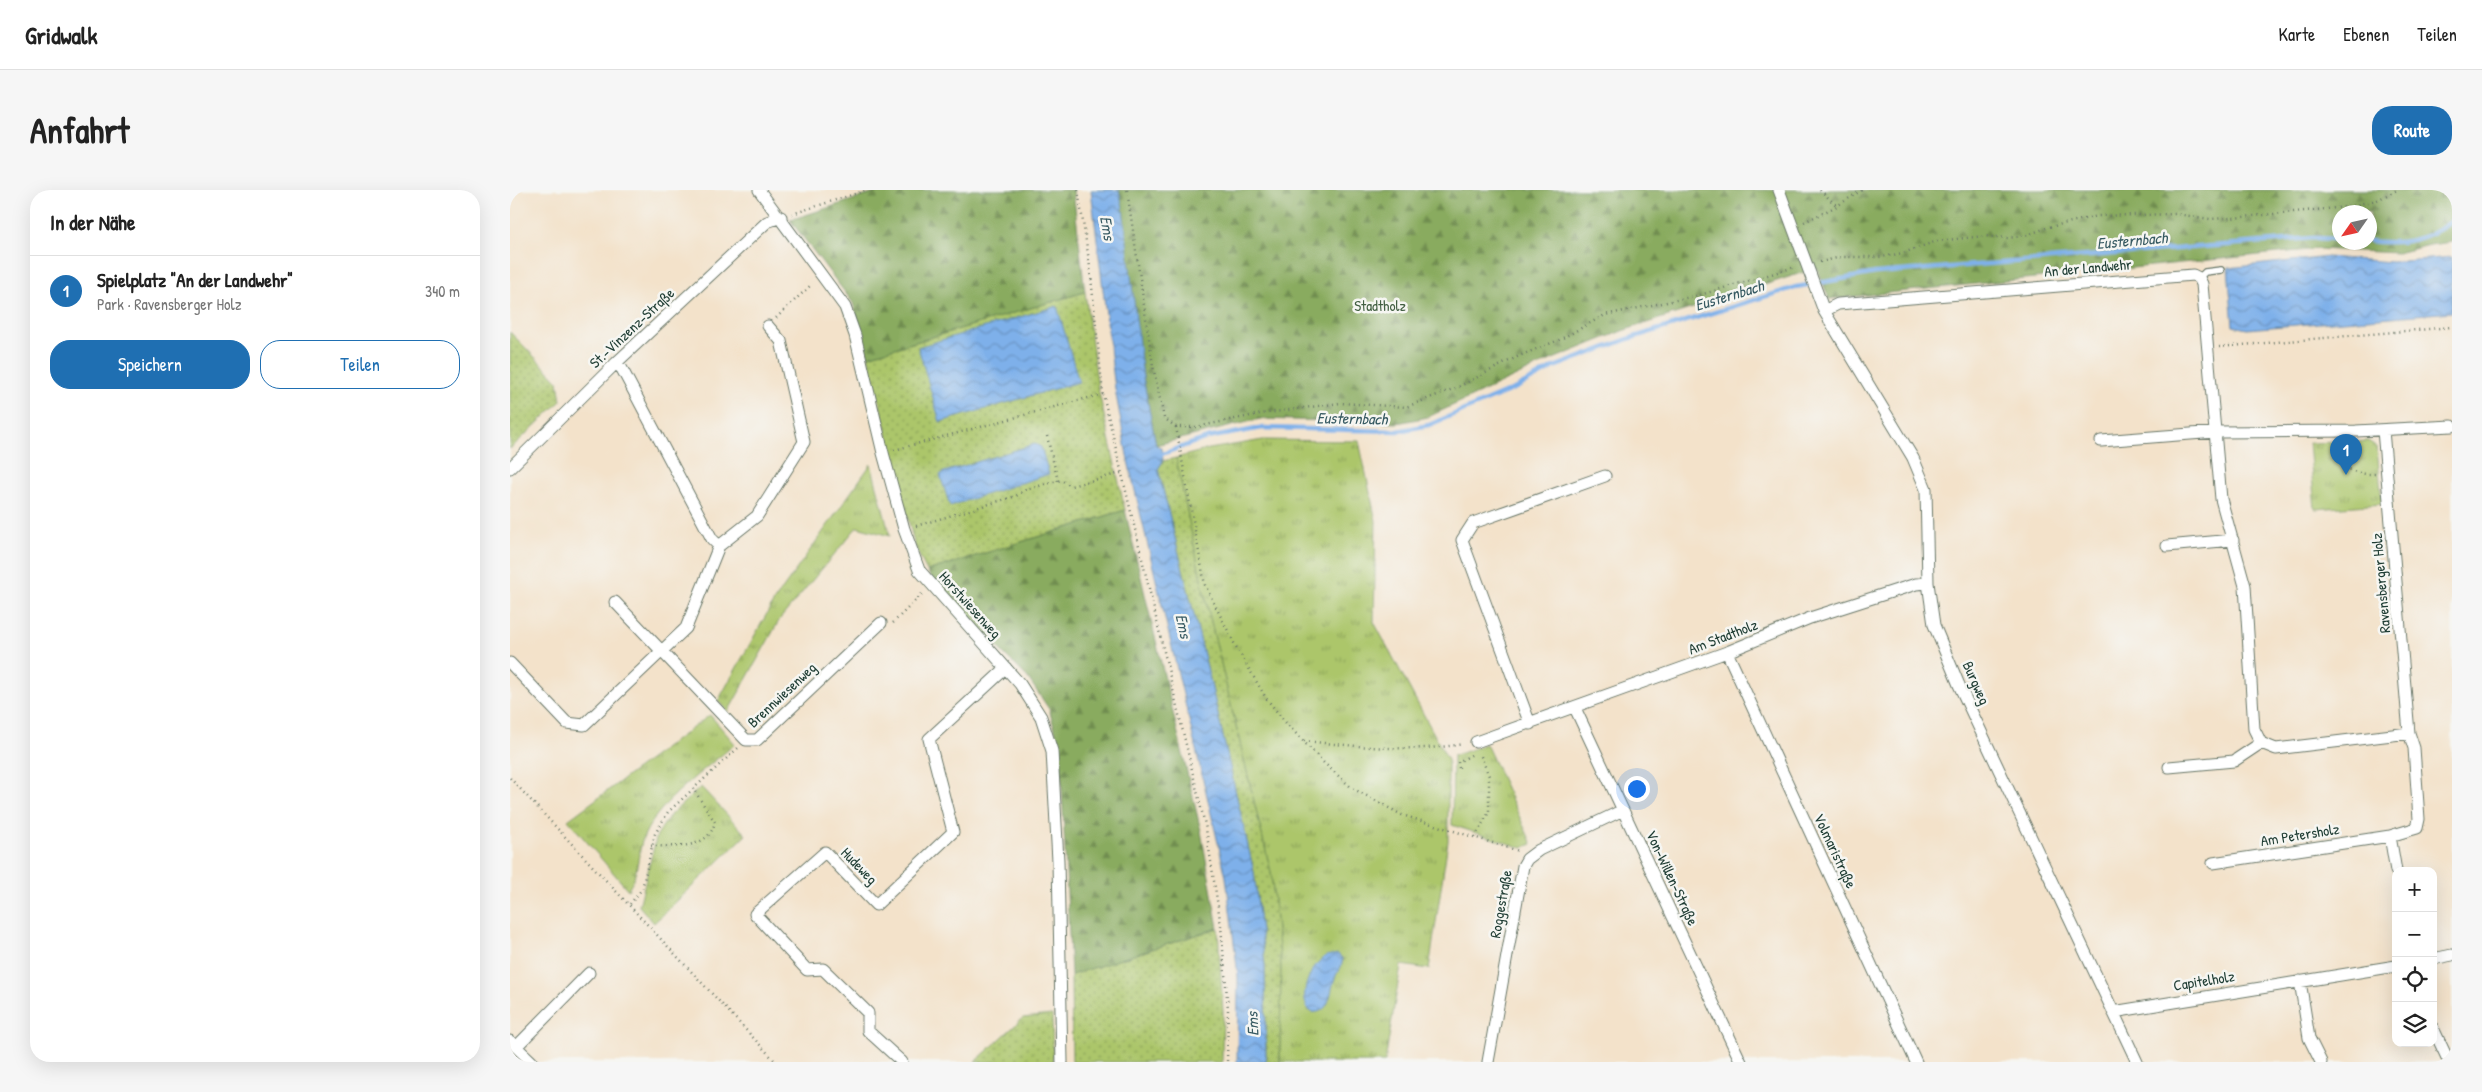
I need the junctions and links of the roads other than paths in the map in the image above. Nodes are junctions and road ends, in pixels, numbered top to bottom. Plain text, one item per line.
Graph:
1 (759, 190) edge
2 (1779, 190) edge
3 (781, 217) junction
4 (2221, 270) dead end
5 (2199, 278) junction
6 (1824, 311) junction
7 (768, 326) road end
8 (616, 362) junction
9 (2452, 426) edge
10 (2383, 430) junction
11 (2216, 432) junction
12 (2101, 440) dead end
13 (510, 468) edge
14 (1605, 476) dead end
15 (2233, 540) junction
16 (719, 546) junction
17 (2167, 546) dead end
18 (1928, 583) junction
19 (615, 602) dead end
20 (881, 623) road end
21 (662, 652) junction
22 (1727, 652) junction
23 (510, 663) edge
24 (1006, 668) junction
25 (1575, 708) junction
26 (1530, 724) junction
27 (2408, 733) junction
28 (2261, 743) junction
29 (1477, 746) road end
30 (2169, 767) dead end
31 (2416, 774) joint
32 (1623, 810) junction
33 (2390, 836) junction
34 (2214, 864) dead end
35 (2395, 867) edge
36 (2452, 955) edge
37 (2437, 958) edge
38 (2392, 967) edge
39 (589, 973) dead end
40 (2300, 981) junction
41 (2113, 1012) junction
42 (2437, 1036) edge
43 (513, 1044) edge
44 (532, 1062) edge
45 (902, 1062) edge
46 (1062, 1062) edge
47 (1488, 1062) edge
48 (1741, 1062) edge
49 (1916, 1062) edge
50 (2138, 1062) edge
51 (2321, 1062) edge
52 (2449, 1062) edge

1 - 3 street, Horstwiesenweg
2 - 6 street, Burgweg
3 - 8 street, St.-Vinzenz-Straße
3 - 24 street, Horstwiesenweg
4 - 5 lane
5 - 6 street, An der Landwehr
5 - 11 street
6 - 18 street, Burgweg
7 - 16 street
8 - 13 street, St.-Vinzenz-Straße
8 - 16 street
9 - 10 street
10 - 11 street
10 - 27 street, Ravensberger Holz
11 - 12 street
11 - 15 street
14 - 26 street
15 - 17 street
15 - 28 street
16 - 21 street
18 - 22 street, Am Stadtholz
18 - 41 street, Burgweg
19 - 21 street, Brennwiesenweg
20 - 21 street, Brennwiesenweg
21 - 23 street
22 - 25 street, Am Stadtholz
22 - 49 street, Volmaristraße
24 - 45 street, Hudeweg
24 - 46 street, Horstwiesenweg
25 - 26 street, Am Stadtholz
25 - 32 street, Von-Willen-Straße
26 - 29 street, Am Stadtholz
27 - 28 street
27 - 31 street, Ravensberger Holz
28 - 30 street
31 - 33 street, Am Petersholz
32 - 47 street, Roggestraße
32 - 48 street, Von-Willen-Straße
33 - 34 street, Am Petersholz
33 - 35 street
36 - 37 street
38 - 40 street, Capitelholz
39 - 43 street
40 - 41 street, Capitelholz
40 - 51 street
41 - 50 street, Burgweg
42 - 52 street
43 - 44 street

